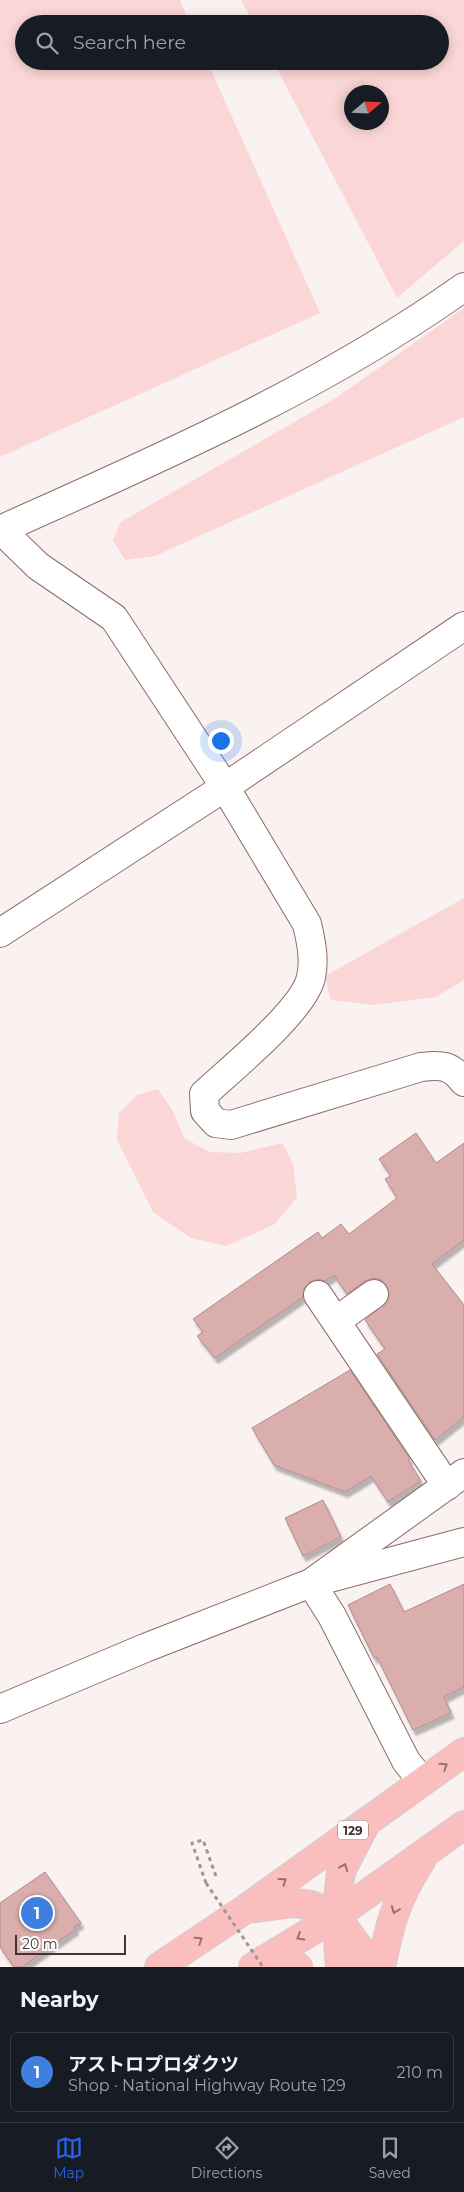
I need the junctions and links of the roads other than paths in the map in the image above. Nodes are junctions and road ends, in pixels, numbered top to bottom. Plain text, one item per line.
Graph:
1 (464, 287) edge
2 (0, 530) edge
3 (464, 626) edge
4 (225, 787) junction
5 (0, 933) edge
6 (464, 1082) edge
7 (318, 1294) dead end
8 (374, 1294) dead end
9 (336, 1321) junction
10 (456, 1480) edge
11 (464, 1542) edge
12 (311, 1583) junction
13 (0, 1709) edge
14 (464, 1752) edge
15 (422, 1781) junction
16 (366, 1821) junction
17 (464, 1825) edge
18 (427, 1852) junction
19 (244, 1910) junction
20 (336, 1916) junction
21 (261, 1964) edge
22 (159, 1967) edge
23 (298, 1967) edge
24 (340, 1967) edge
25 (373, 1967) edge
26 (381, 1967) edge

1 - 2 street
2 - 4 street
3 - 4 street
4 - 5 street
4 - 6 street
7 - 9 street
8 - 9 street
9 - 10 street
10 - 12 street
11 - 12 street
12 - 13 street
12 - 15 street
15 -> 14 highway, 129
15 - 16 highway, 129
19 -> 16 highway, 129
20 -> 16 highway
17 - 18 highway
18 - 20 highway
18 -> 26 highway
19 - 20 highway
22 -> 19 highway, 129
20 -> 21 highway
20 - 24 highway
20 - 25 highway
21 - 23 highway

